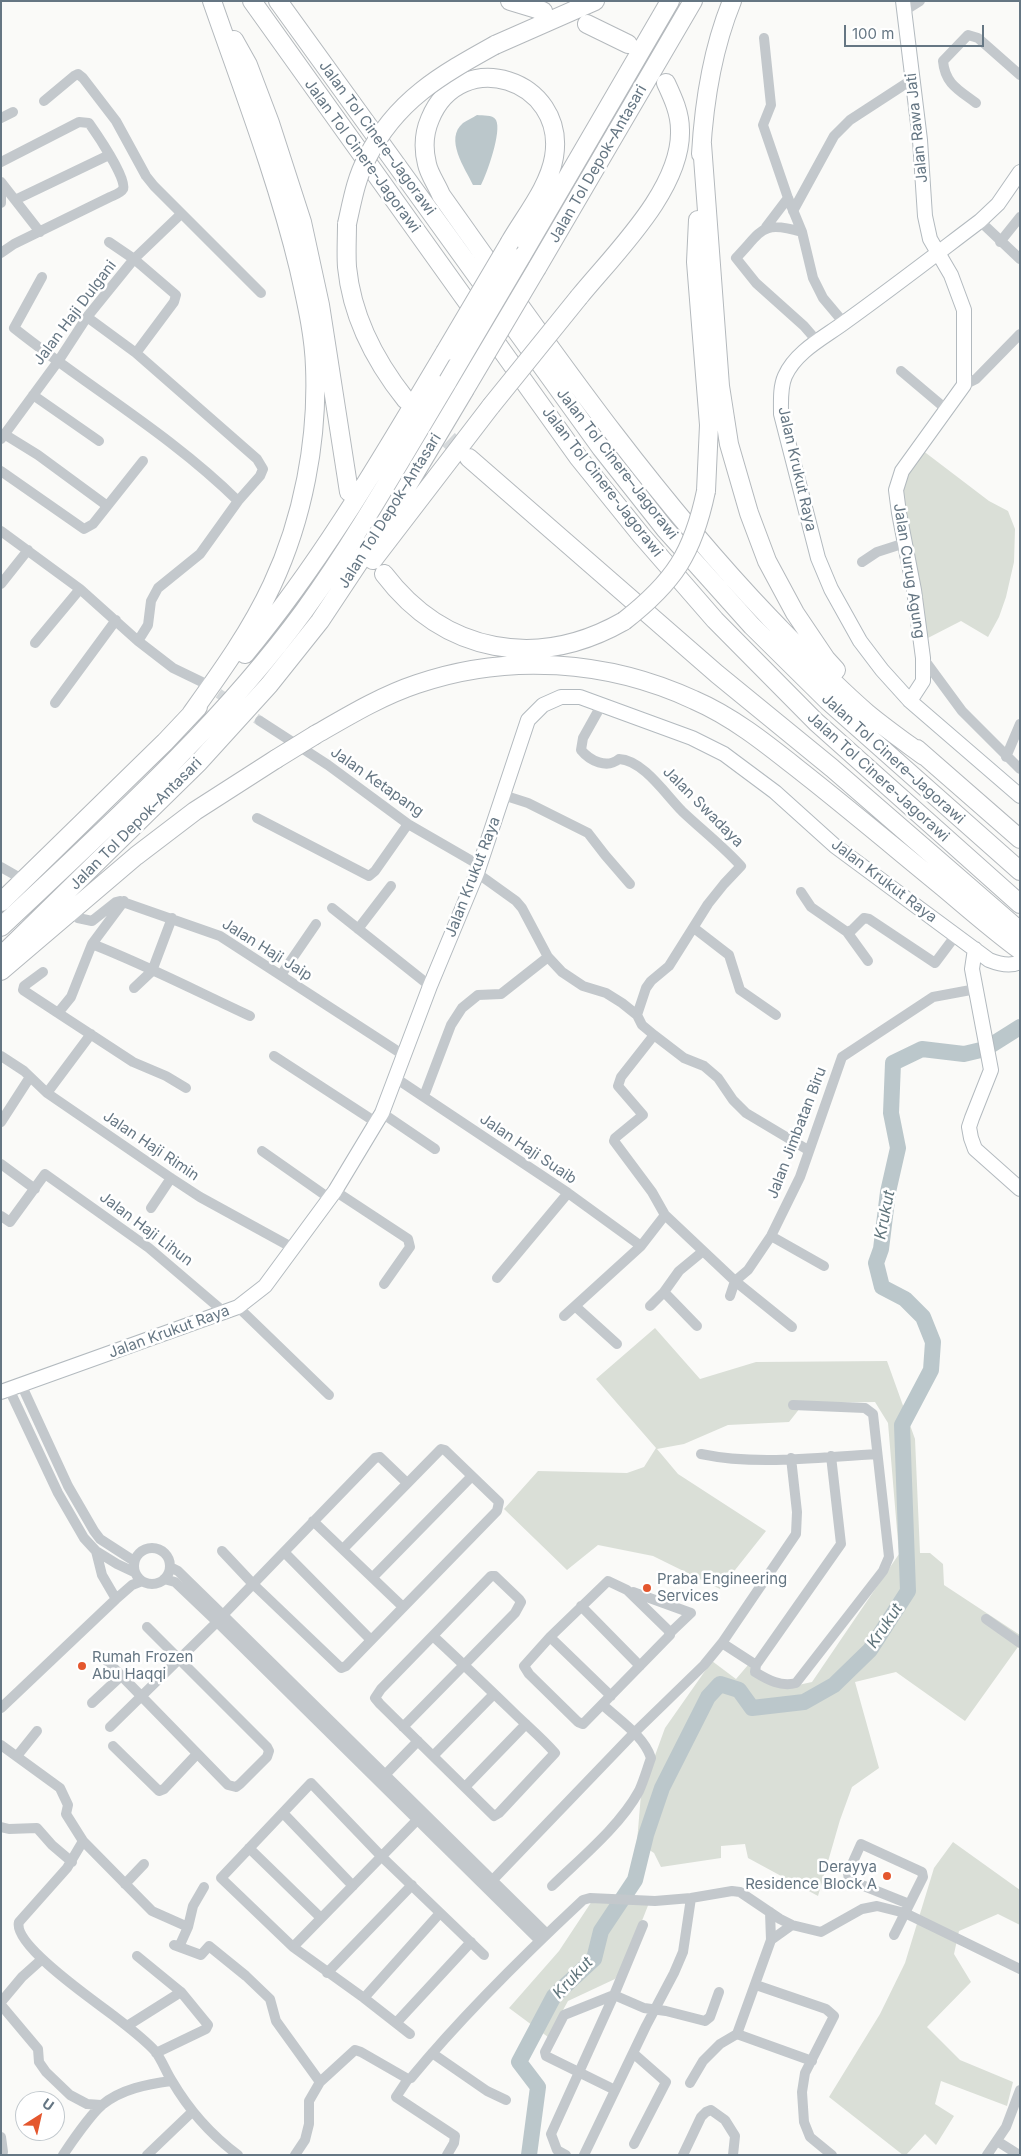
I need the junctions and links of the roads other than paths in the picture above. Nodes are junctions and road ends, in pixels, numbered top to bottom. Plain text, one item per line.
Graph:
1 (212, 1) edge
2 (252, 1) edge
3 (278, 1) edge
4 (510, 1) edge
5 (595, 1) edge
6 (670, 1) edge
7 (693, 1) edge
8 (732, 1) edge
9 (920, 1) edge
10 (904, 6) edge
11 (543, 10) dead end
12 (587, 24) dead end
13 (764, 38) dead end
14 (628, 44) dead end
15 (1020, 75) edge
16 (913, 79) junction
17 (666, 83) dead end
18 (44, 101) dead end
19 (976, 103) dead end
20 (13, 112) dead end
21 (1, 118) edge
22 (702, 144) junction
23 (108, 155) junction
24 (1, 162) edge
25 (1020, 172) edge
26 (1, 182) edge
27 (1, 196) edge
28 (788, 198) junction
29 (15, 200) junction
30 (1, 203) edge
31 (793, 211) junction
32 (181, 214) junction
33 (1020, 217) edge
34 (985, 225) junction
35 (766, 227) junction
36 (40, 232) junction
37 (802, 232) junction
38 (109, 242) dead end
39 (1000, 242) junction
40 (1, 252) edge
41 (941, 257) junction
42 (134, 259) junction
43 (1020, 259) edge
44 (42, 277) dead end
45 (261, 293) dead end
46 (87, 317) junction
47 (844, 323) junction
48 (1020, 334) edge
49 (817, 341) junction
50 (136, 354) junction
51 (58, 360) junction
52 (901, 371) dead end
53 (964, 385) junction
54 (33, 395) junction
55 (406, 400) dead end
56 (946, 409) junction
57 (3, 436) edge
58 (99, 441) dead end
59 (469, 458) tunnel mouth
60 (142, 461) dead end
61 (1, 471) edge
62 (349, 492) dead end
63 (238, 501) junction
64 (106, 505) junction
65 (1, 531) edge
66 (904, 543) junction
67 (28, 550) junction
68 (862, 562) dead end
69 (384, 574) dead end
70 (1, 584) edge
71 (80, 589) junction
72 (116, 620) junction
73 (320, 621) junction
74 (138, 641) junction
75 (34, 643) dead end
76 (923, 658) junction
77 (204, 683) tunnel mouth
78 (910, 701) junction
79 (55, 703) dead end
80 (602, 704) junction
81 (191, 714) junction
82 (260, 720) tunnel mouth
83 (1020, 724) edge
84 (924, 756) junction
85 (1006, 757) junction
86 (1020, 769) edge
87 (506, 796) junction
88 (1020, 796) edge
89 (256, 818) dead end
90 (408, 824) junction
91 (1020, 839) edge
92 (1, 867) edge
93 (1020, 871) edge
94 (479, 872) junction
95 (14, 875) dead end
96 (630, 884) dead end
97 (391, 886) dead end
98 (801, 892) dead end
99 (1, 902) edge
100 (124, 902) junction
101 (1020, 904) edge
102 (332, 908) dead end
103 (78, 918) dead end
104 (172, 918) junction
105 (316, 924) dead end
106 (1, 927) edge
107 (694, 928) junction
108 (358, 929) junction
109 (847, 932) junction
110 (956, 935) junction
111 (1017, 942) edge
112 (92, 944) junction
113 (975, 949) junction
114 (1, 956) edge
115 (548, 957) junction
116 (868, 961) dead end
117 (1020, 962) edge
118 (1, 970) edge
119 (152, 971) junction
120 (43, 972) dead end
121 (282, 975) junction
122 (430, 986) junction
123 (134, 988) dead end
124 (976, 989) junction
125 (58, 1013) junction
126 (776, 1014) dead end
127 (637, 1015) junction
128 (250, 1016) dead end
129 (90, 1034) junction
130 (654, 1035) junction
131 (1, 1056) edge
132 (274, 1056) dead end
133 (405, 1056) junction
134 (30, 1078) junction
135 (397, 1079) junction
136 (186, 1088) dead end
137 (47, 1093) junction
138 (421, 1094) junction
139 (384, 1118) junction
140 (1, 1122) edge
141 (435, 1149) dead end
142 (808, 1150) junction
143 (262, 1151) dead end
144 (1, 1164) edge
145 (171, 1178) junction
146 (35, 1189) junction
147 (1020, 1189) edge
148 (568, 1193) junction
149 (332, 1195) junction
150 (151, 1208) dead end
151 (665, 1215) junction
152 (1, 1216) edge
153 (771, 1236) junction
154 (641, 1246) junction
155 (293, 1248) junction
156 (702, 1252) junction
157 (824, 1266) dead end
158 (497, 1278) dead end
159 (735, 1281) junction
160 (384, 1284) dead end
161 (664, 1292) junction
162 (730, 1296) dead end
163 (575, 1306) junction
164 (650, 1306) dead end
165 (238, 1307) junction
166 (224, 1312) junction
167 (564, 1316) dead end
168 (696, 1326) dead end
169 (792, 1327) dead end
170 (617, 1344) dead end
171 (10, 1389) edge
172 (329, 1395) dead end
173 (793, 1405) dead end
174 (701, 1454) dead end
175 (877, 1454) junction
176 (831, 1456) junction
177 (791, 1458) junction
178 (472, 1476) junction
179 (406, 1482) junction
180 (313, 1521) junction
181 (100, 1539) junction
182 (93, 1549) junction
183 (343, 1549) junction
184 (222, 1551) dead end
185 (284, 1552) junction
186 (134, 1560) junction
187 (170, 1567) junction
188 (373, 1577) junction
189 (136, 1578) junction
190 (164, 1579) junction
191 (253, 1584) junction
192 (627, 1590) junction
193 (116, 1599) junction
194 (581, 1606) junction
195 (403, 1607) junction
196 (220, 1618) junction
197 (986, 1619) dead end
198 (147, 1627) dead end
199 (670, 1633) junction
200 (433, 1636) junction
201 (550, 1637) junction
202 (371, 1640) junction
203 (722, 1643) junction
204 (1020, 1643) edge
205 (179, 1659) junction
206 (106, 1660) dead end
207 (463, 1665) junction
208 (756, 1665) junction
209 (640, 1666) junction
210 (121, 1676) junction
211 (494, 1694) junction
212 (141, 1696) junction
213 (611, 1696) junction
214 (92, 1703) dead end
215 (603, 1705) junction
216 (1, 1708) edge
217 (526, 1724) junction
218 (110, 1727) dead end
219 (403, 1727) junction
220 (37, 1731) dead end
221 (634, 1733) junction
222 (418, 1741) junction
223 (1, 1745) edge
224 (113, 1746) dead end
225 (197, 1754) junction
226 (17, 1756) junction
227 (433, 1756) junction
228 (382, 1778) junction
229 (465, 1787) junction
230 (283, 1813) junction
231 (421, 1816) junction
232 (1, 1827) edge
233 (83, 1841) junction
234 (249, 1848) junction
235 (382, 1857) junction
236 (72, 1862) junction
237 (144, 1864) dead end
238 (489, 1883) junction
239 (125, 1884) junction
240 (412, 1885) junction
241 (352, 1886) junction
242 (552, 1886) dead end
243 (204, 1887) dead end
244 (691, 1898) junction
245 (907, 1909) junction
246 (770, 1912) junction
247 (440, 1913) junction
248 (322, 1918) junction
249 (643, 1925) dead end
250 (792, 1925) junction
251 (188, 1927) junction
252 (894, 1935) dead end
253 (543, 1938) junction
254 (771, 1940) junction
255 (471, 1942) junction
256 (293, 1947) junction
257 (484, 1955) dead end
258 (137, 1956) dead end
259 (40, 1960) junction
260 (1020, 1969) edge
261 (327, 1973) junction
262 (756, 1985) junction
263 (182, 1992) junction
264 (719, 1992) dead end
265 (614, 1995) junction
266 (364, 1998) junction
267 (1, 2003) edge
268 (655, 2011) junction
269 (396, 2023) junction
270 (127, 2026) junction
271 (410, 2034) dead end
272 (737, 2034) junction
273 (156, 2052) junction
274 (432, 2052) junction
275 (633, 2053) junction
276 (812, 2061) junction
277 (579, 2073) junction
278 (408, 2079) junction
279 (171, 2081) junction
280 (320, 2082) junction
281 (690, 2083) dead end
282 (615, 2090) junction
283 (1020, 2090) edge
284 (506, 2100) dead end
285 (101, 2105) junction
286 (1016, 2110) edge
287 (192, 2112) junction
288 (1, 2137) edge
289 (997, 2141) junction
290 (634, 2144) dead end
291 (4, 2153) edge
292 (64, 2155) edge
293 (147, 2155) edge
294 (238, 2155) edge
295 (295, 2155) edge
296 (447, 2155) edge
297 (566, 2155) edge
298 (584, 2155) edge
299 (683, 2155) edge
300 (733, 2155) edge
301 (832, 2155) edge
302 (987, 2155) edge
303 (1019, 2155) edge

1 - 62 highway
1 - 81 highway
2 - 101 highway, Jalan Tol Cinere-Jagorawi
3 - 93 highway, Jalan Tol Cinere–Jagorawi
4 - 11 highway
5 - 55 highway, bridge
6 - 106 highway, Jalan Tol Depok–Antasari, bridge
7 - 73 highway, Jalan Tol Depok–Antasari, bridge
8 - 22 highway
9 - 10 street
10 - 16 street, Jalan Rawa Jati
12 - 14 highway
13 - 28 street
15 - 19 street
16 - 31 street
16 - 41 street, Jalan Rawa Jati
17 - 73 highway, bridge
18 - 32 street
20 - 21 street
22 - 69 highway, bridge
22 - 84 highway
23 - 24 street
23 - 29 street
23 - 36 street
25 - 34 street, Jalan Krukut Raya
26 - 29 street
27 - 30 street
28 - 31 street
28 - 35 street
29 - 36 street
31 - 37 street
32 - 42 street, Jalan Haji Dulgani
32 - 45 street
33 - 39 street
34 - 39 street
34 - 41 street, Jalan Krukut Raya
35 - 37 street
35 - 49 street
36 - 40 street
37 - 47 street
38 - 42 street
39 - 43 street
41 - 47 street, Jalan Krukut Raya
41 - 53 street
42 - 46 street, Jalan Haji Dulgani
42 - 50 street
44 - 51 street
46 - 50 street
46 - 51 street, Jalan Haji Dulgani
47 - 49 street, Jalan Krukut Raya
48 - 53 street
49 - 78 street, Jalan Krukut Raya
50 - 63 street
51 - 54 street, Jalan Haji Dulgani
51 - 63 street
52 - 56 street
53 - 56 street, Jalan Curug Agung
54 - 57 street, Jalan Haji Dulgani
54 - 58 street
56 - 66 street, Jalan Curug Agung
57 - 64 street
59 - 111 highway
60 - 64 street
61 - 64 street
63 - 74 street
65 - 67 street
66 - 68 street
66 - 76 street, Jalan Curug Agung
67 - 70 street
67 - 71 street
71 - 72 street
71 - 75 street
72 - 74 street
72 - 79 street
73 - 114 highway, Jalan Tol Depok–Antasari
74 - 77 street
76 - 78 street, Jalan Curug Agung
76 - 85 street
78 - 88 street, Jalan Krukut Raya
80 - 87 street, Jalan Krukut Raya
80 - 107 street, Jalan Swadaya
80 - 110 street, Jalan Krukut Raya
81 - 84 highway, bridge
81 - 99 highway
82 - 90 street, Jalan Ketapang
83 - 85 street
84 - 91 highway
85 - 86 street
87 - 94 street, Jalan Krukut Raya
87 - 96 street
89 - 90 street
90 - 94 street, Jalan Ketapang
92 - 95 street
94 - 115 street, Jalan Ketapang
94 - 122 street, Jalan Krukut Raya
97 - 108 street
98 - 109 street
100 - 103 street
100 - 104 street, Jalan Haji Jaip
100 - 112 street
102 - 108 street
104 - 119 street
104 - 121 street, Jalan Haji Jaip
105 - 121 street
107 - 126 street
107 - 127 street, Jalan Swadaya
108 - 122 street
109 - 110 street
109 - 116 street
110 - 113 street, Jalan Krukut Raya
111 - 118 highway, bridge
112 - 119 street
112 - 125 street
113 - 117 street, Jalan Krukut Raya
113 - 124 street
115 - 127 street, Jalan Ketapang
115 - 138 street
119 - 123 street
119 - 128 street
120 - 125 street
121 - 133 street, Jalan Haji Jaip
122 - 133 street, Jalan Krukut Raya
124 - 142 street, Jalan Jimbatan Biru
124 - 147 street
125 - 129 street
127 - 130 street, Jalan Ketapang
129 - 136 street
129 - 137 street
130 - 142 street, Jalan Ketapang
130 - 151 street
131 - 134 street, Jalan Haji Rimin
132 - 139 street
133 - 135 street, Jalan Krukut Raya
134 - 137 street, Jalan Haji Rimin
134 - 140 street
135 - 138 street, Jalan Haji Suaib
135 - 139 street, Jalan Krukut Raya
137 - 145 street, Jalan Haji Rimin
138 - 148 street, Jalan Haji Suaib
139 - 141 street
139 - 149 street, Jalan Krukut Raya
142 - 153 street, Jalan Jimbatan Biru
143 - 149 street
144 - 146 street
145 - 150 street
145 - 155 street, Jalan Haji Rimin
146 - 152 street
146 - 166 street, Jalan Haji Lihun
148 - 154 street, Jalan Haji Suaib
148 - 158 street
149 - 155 street, Jalan Krukut Raya
149 - 160 street
151 - 154 street
151 - 156 street
153 - 157 street
153 - 159 street, Jalan Jimbatan Biru
154 - 163 street
155 - 165 street, Jalan Krukut Raya
156 - 159 street
156 - 161 street
159 - 162 street
159 - 169 street
161 - 164 street
161 - 168 street
163 - 167 street
163 - 170 street
165 - 166 street, Jalan Krukut Raya
165 - 172 street
166 - 171 street, Jalan Krukut Raya
171 - 181 street
171 - 182 street
173 - 175 street
174 - 177 street
175 - 176 street
175 - 208 street
176 - 177 street
176 - 208 street
177 - 203 street
178 - 179 street
178 - 188 street
178 - 195 street
179 - 180 street
179 - 183 street
180 - 183 street
180 - 185 street
181 - 182 street
181 - 186 street
182 - 189 street
182 - 193 street
183 - 188 street
184 - 191 street
185 - 191 street
185 - 202 street
186 - 187 street
186 - 189 street
187 - 190 street
187 - 196 street
188 - 195 street
189 - 190 street
189 - 193 street
190 - 196 street
191 - 196 street
191 - 202 street
192 - 194 street
192 - 199 street
192 - 199 street
193 - 216 street
194 - 201 street
194 - 209 street
195 - 202 street
196 - 205 street
196 - 228 street
197 - 204 street
198 - 205 street
199 - 209 street
200 - 207 street
200 - 207 street
200 - 219 street
201 - 213 street
201 - 215 street
203 - 208 street
203 - 221 street
205 - 212 street
205 - 225 street
206 - 210 street
207 - 211 street
207 - 219 street
209 - 213 street
210 - 212 street
210 - 214 street
211 - 217 street
211 - 227 street
212 - 218 street
212 - 225 street
213 - 215 street
215 - 221 street
217 - 229 street
217 - 229 street
219 - 222 street
220 - 226 street
221 - 238 street
221 - 242 street
222 - 227 street
222 - 228 street
223 - 226 street
224 - 225 street
226 - 233 street
227 - 229 street
228 - 231 street
230 - 234 street
230 - 235 street
230 - 241 street
231 - 235 street
231 - 238 street
232 - 236 street
233 - 236 street
233 - 239 street
234 - 248 street
234 - 256 street
235 - 240 street
235 - 241 street
236 - 259 street
237 - 239 street
238 - 253 street
239 - 251 street
240 - 247 street
240 - 261 street
241 - 248 street
243 - 251 street
244 - 246 street
244 - 253 street
244 - 268 street
245 - 245 street
245 - 250 street
245 - 252 street
245 - 260 street
246 - 250 street
246 - 254 street
247 - 255 street
247 - 266 street
248 - 256 street
249 - 265 street
250 - 254 street
251 - 280 street
253 - 274 street
254 - 262 street
255 - 257 street
255 - 269 street
256 - 261 street
258 - 263 street
259 - 267 street
259 - 270 street
261 - 266 street
262 - 272 street
262 - 276 street
263 - 270 street
263 - 273 street
264 - 268 street
265 - 268 street
265 - 277 street
265 - 277 street
266 - 269 street
267 - 285 street
268 - 275 street
269 - 271 street
270 - 273 street
272 - 276 street
272 - 281 street
273 - 279 street
274 - 278 street
274 - 284 street
275 - 282 street
275 - 290 street
276 - 301 street
277 - 282 street
277 - 297 street
278 - 280 street
278 - 296 street
279 - 285 street
279 - 287 street
280 - 295 street
282 - 298 street
283 - 286 street
285 - 292 street
286 - 289 street
287 - 293 street
287 - 294 street
288 - 291 street
289 - 302 street
289 - 303 street
299 - 300 street

